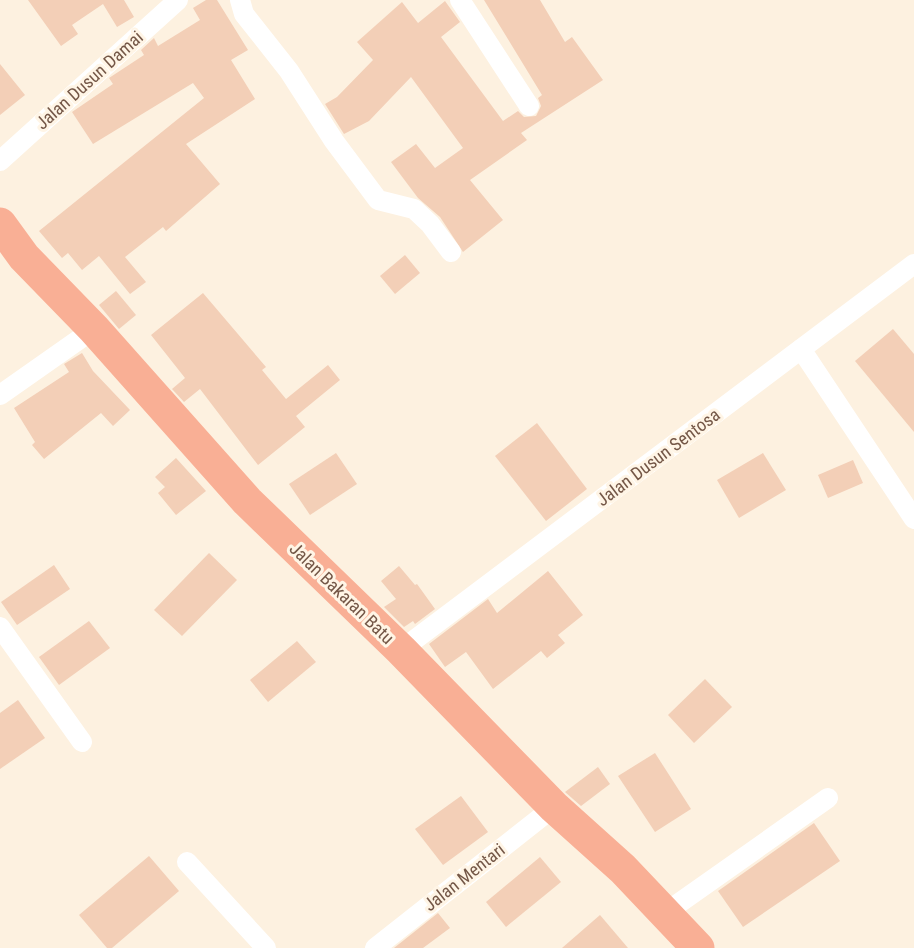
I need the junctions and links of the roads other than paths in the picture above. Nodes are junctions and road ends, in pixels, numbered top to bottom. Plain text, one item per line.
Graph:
1 (178, 0) edge
2 (240, 0) edge
3 (460, 0) edge
4 (529, 105) dead end
5 (0, 161) edge
6 (0, 224) edge
7 (452, 252) dead end
8 (914, 264) edge
9 (94, 329) junction
10 (801, 349) junction
11 (0, 395) edge
12 (914, 519) edge
13 (0, 627) edge
14 (401, 650) junction
15 (82, 742) dead end
16 (828, 798) dead end
17 (554, 807) junction
18 (187, 862) dead end
19 (665, 913) junction
20 (266, 948) edge
21 (375, 948) edge
22 (698, 948) edge

1 - 5 street, Jalan Dusun Damai
2 - 7 street
3 - 4 street
6 - 9 highway, Jalan Bakaran Batu
8 - 10 street, Jalan Dusun Sentosa
9 - 11 street
9 - 14 highway, Jalan Bakaran Batu
10 - 12 street
10 - 14 street, Jalan Dusun Sentosa
13 - 15 street
14 - 17 highway, Jalan Bakaran Batu
16 - 19 street
17 - 19 highway, Jalan Bakaran Batu
17 - 21 street, Jalan Mentari
18 - 20 street
19 - 22 highway, Jalan Bakaran Batu

